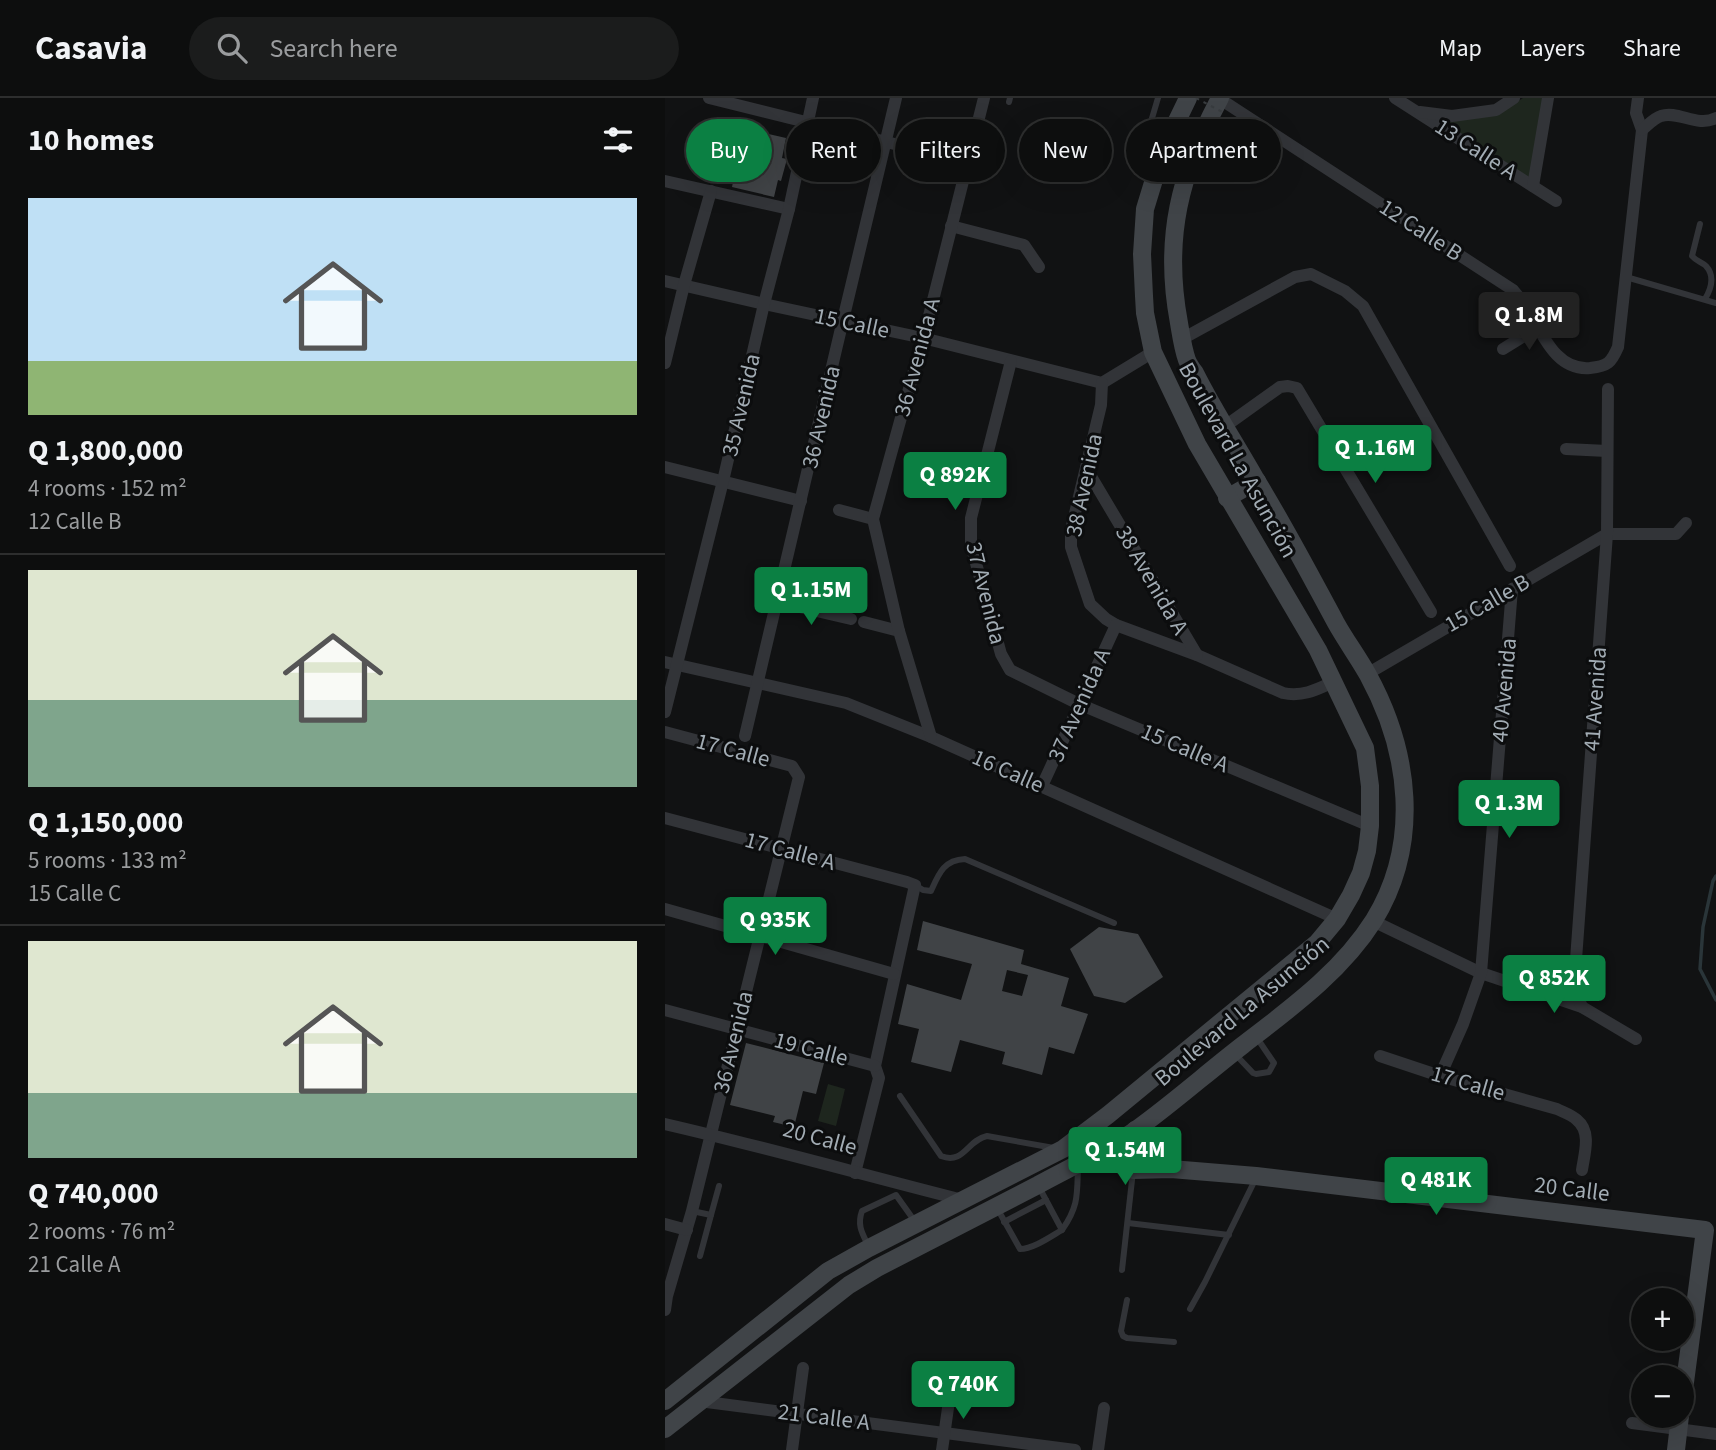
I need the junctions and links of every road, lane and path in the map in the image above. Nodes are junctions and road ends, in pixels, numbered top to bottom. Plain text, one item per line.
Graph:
1 (709, 98) edge
2 (813, 98) edge
3 (897, 98) edge
4 (984, 98) edge
5 (1158, 98) edge
6 (1188, 98) edge
7 (1196, 98) edge
8 (1395, 98) edge
9 (1514, 98) edge
10 (1548, 98) edge
11 (1638, 98) edge
12 (733, 101) edge
13 (1222, 104) edge
14 (1417, 111) junction
15 (1716, 118) edge
16 (794, 119) edge
17 (809, 119) edge
18 (978, 119) edge
19 (1152, 119) edge
20 (1642, 130) junction
21 (881, 141) edge
22 (886, 142) junction
23 (895, 144) edge
24 (665, 181) edge
25 (795, 182) edge
26 (962, 182) edge
27 (1534, 186) junction
28 (711, 191) junction
29 (1556, 201) dead end
30 (789, 209) junction
31 (1700, 224) dead end
32 (951, 226) junction
33 (1039, 267) dead end
34 (1626, 277) junction
35 (665, 281) edge
36 (684, 285) junction
37 (1706, 299) junction
38 (1716, 303) edge
39 (764, 304) junction
40 (842, 320) junction
41 (1538, 327) junction
42 (923, 338) junction
43 (1182, 339) junction
44 (1503, 349) dead end
45 (1153, 352) junction
46 (1011, 361) junction
47 (665, 363) edge
48 (1193, 370) junction
49 (1102, 383) junction
50 (1168, 385) junction
51 (1608, 388) dead end
52 (1224, 427) junction
53 (1566, 449) dead end
54 (1607, 451) junction
55 (665, 467) edge
56 (1086, 468) junction
57 (723, 481) junction
58 (1257, 481) junction
59 (1227, 498) junction
60 (801, 501) junction
61 (839, 510) dead end
62 (873, 519) junction
63 (1686, 523) dead end
64 (1607, 534) junction
65 (1510, 566) dead end
66 (1512, 589) junction
67 (778, 602) junction
68 (1431, 612) dead end
69 (1111, 622) junction
70 (899, 631) junction
71 (1343, 635) junction
72 (1318, 650) junction
73 (1196, 655) junction
74 (1004, 662) joint
75 (671, 663) edge
76 (1367, 674) junction
77 (1333, 682) junction
78 (758, 684) junction
79 (1079, 704) junction
80 (665, 712) edge
81 (665, 732) edge
82 (745, 736) dead end
83 (931, 737) junction
84 (798, 773) joint
85 (1042, 786) junction
86 (665, 818) edge
87 (1370, 826) junction
88 (782, 849) junction
89 (1361, 873) junction
90 (915, 885) junction
91 (1391, 887) junction
92 (665, 909) edge
93 (1337, 919) junction
94 (1373, 921) junction
95 (1114, 923) dead end
96 (761, 935) junction
97 (1284, 971) junction
98 (1481, 973) junction
99 (894, 974) junction
100 (1305, 996) junction
101 (1581, 1007) junction
102 (665, 1010) edge
103 (736, 1029) junction
104 (1255, 1036) junction
105 (1636, 1039) dead end
106 (1233, 1052) junction
107 (1380, 1056) dead end
108 (875, 1066) junction
109 (1440, 1076) junction
110 (899, 1096) dead end
111 (1108, 1115) junction
112 (665, 1124) edge
113 (1135, 1130) junction
114 (711, 1135) junction
115 (1063, 1149) junction
116 (1097, 1153) junction
117 (1078, 1163) junction
118 (1171, 1169) junction
119 (1133, 1170) junction
120 (1583, 1170) dead end
121 (855, 1173) junction
122 (1257, 1176) junction
123 (719, 1186) dead end
124 (898, 1190) junction
125 (1042, 1192) junction
126 (963, 1200) junction
127 (692, 1211) junction
128 (1000, 1214) junction
129 (711, 1215) junction
130 (1128, 1223) junction
131 (665, 1224) edge
132 (917, 1224) junction
133 (687, 1230) junction
134 (1062, 1230) junction
135 (1711, 1231) edge
136 (1229, 1235) junction
137 (869, 1248) junction
138 (700, 1256) dead end
139 (1122, 1270) dead end
140 (666, 1296) edge
141 (1127, 1300) dead end
142 (1189, 1309) dead end
143 (665, 1310) edge
144 (1174, 1342) dead end
145 (1689, 1365) edge
146 (803, 1368) dead end
147 (951, 1387) dead end
148 (665, 1401) edge
149 (699, 1401) junction
150 (1104, 1408) dead end
151 (797, 1414) junction
152 (1694, 1427) edge
153 (1678, 1428) edge
154 (665, 1429) edge
155 (944, 1433) junction
156 (1716, 1434) edge
157 (792, 1450) edge
158 (942, 1450) edge
159 (1075, 1450) edge
160 (1098, 1450) edge
161 (1676, 1450) edge

1 - 12 street
2 - 17 street, 35 Avenida
3 - 22 street, 36 Avenida
4 - 18 street, 36 Avenida A
5 - 19 lane
6 - 45 main road, Boulevard La Asunción
7 - 13 path, bridge
8 - 14 street, 13 Calle A
9 - 14 street
10 - 27 street
11 - 20 street
12 - 16 street
13 - 41 street, 12 Calle B
13 - 43 main road, Boulevard La Asunción
14 - 27 street, 13 Calle A
15 - 20 street
20 - 34 street
21 - 22 street
22 - 23 street
22 - 40 street, 36 Avenida
24 - 28 street
25 - 30 street, 35 Avenida
26 - 32 street, 36 Avenida A
27 - 29 street, 13 Calle A
28 - 30 street
28 - 36 street
30 - 39 street, 35 Avenida
31 - 37 lane
32 - 33 street
32 - 42 street, 36 Avenida A
34 - 37 lane
34 - 41 street, 12 Calle B
35 - 36 street, 15 Calle
36 - 39 street, 15 Calle
36 - 47 street
37 - 38 lane
39 - 40 street, 15 Calle
39 - 57 street, 35 Avenida
40 - 42 street, 15 Calle
40 - 60 street, 36 Avenida
41 - 44 street
42 - 46 street, 15 Calle
42 - 62 street, 36 Avenida A
43 - 48 main road, Boulevard La Asunción
43 - 65 street
45 - 49 street
45 - 50 main road, Boulevard La Asunción
46 - 49 street, 15 Calle
46 - 74 street, 37 Avenida
48 - 50 main road
48 - 52 main road, Boulevard La Asunción
49 - 56 street, 38 Avenida
50 - 59 main road, Boulevard La Asunción
51 - 54 street, 41 Avenida
52 - 58 main road, Boulevard La Asunción
52 - 68 street
53 - 54 street
54 - 64 street, 41 Avenida
55 - 57 street
56 - 69 street, 38 Avenida
56 - 73 street, 38 Avenida A
57 - 60 street
57 - 75 street, 35 Avenida
58 - 59 main road
58 - 71 main road, Boulevard La Asunción
59 - 72 main road, Boulevard La Asunción
60 - 67 street, 36 Avenida
61 - 62 street
62 - 70 street, 36 Avenida A
63 - 64 street
64 - 66 street, 15 Calle B
64 - 101 street, 41 Avenida
66 - 76 street, 15 Calle B
66 - 98 street, 40 Avenida
67 - 70 street
67 - 78 street, 36 Avenida
69 - 73 street
69 - 79 street, 37 Avenida A
70 - 83 street, 36 Avenida A
71 - 72 main road
71 - 76 main road, Boulevard La Asunción
72 - 77 main road, Boulevard La Asunción
73 - 77 street
74 - 79 street, 15 Calle A
75 - 78 street, 16 Calle
75 - 80 street, 35 Avenida
76 - 91 main road, Boulevard La Asunción
77 - 87 main road, Boulevard La Asunción
78 - 82 street, 36 Avenida
78 - 83 street, 16 Calle
79 - 85 street, 37 Avenida A
79 - 87 street, 15 Calle A
81 - 84 street, 17 Calle
83 - 85 street, 16 Calle
84 - 88 street, 36 Avenida
85 - 93 street, 16 Calle
86 - 88 street, 17 Calle A
87 - 89 main road, Boulevard La Asunción
88 - 90 street, 17 Calle A
88 - 96 street, 36 Avenida
89 - 91 main road
89 - 93 main road, Boulevard La Asunción
90 - 95 lane
90 - 99 street
91 - 94 main road, Boulevard La Asunción
92 - 96 street
93 - 97 main road, Boulevard La Asunción
94 - 98 street
94 - 100 main road, Boulevard La Asunción
96 - 99 street
96 - 103 street, 36 Avenida
97 - 100 main road
97 - 111 main road, Boulevard La Asunción
98 - 101 street
98 - 109 street, 40 Avenida
99 - 108 street
100 - 104 main road, Boulevard La Asunción
101 - 105 street
102 - 103 street, 19 Calle
103 - 108 street, 19 Calle
103 - 114 street, 36 Avenida
104 - 106 main road, Boulevard La Asunción
104 - 106 lane
106 - 113 main road, Boulevard La Asunción
107 - 109 street, 17 Calle
108 - 121 street
109 - 120 street, 17 Calle
110 - 115 lane
111 - 115 main road, Boulevard La Asunción
111 - 116 main road
112 - 114 street, 20 Calle
113 - 116 main road, Boulevard La Asunción
113 - 118 main road, 20 Calle
114 - 121 street, 20 Calle
114 - 127 street, 36 Avenida
115 - 126 main road, Boulevard La Asunción
116 - 117 main road, Boulevard La Asunción
116 - 119 main road, 20 Calle
117 - 125 main road, Boulevard La Asunción
117 - 134 lane
118 - 119 main road, 20 Calle
118 - 122 main road, 20 Calle
119 - 130 lane
121 - 124 street, 20 Calle
122 - 135 main road, 20 Calle
122 - 136 lane
123 - 129 lane
124 - 126 street, 20 Calle
124 - 132 lane
124 - 137 lane
125 - 128 main road, Boulevard La Asunción
125 - 134 lane
126 - 132 main road, Boulevard La Asunción
127 - 129 lane
127 - 133 street, 36 Avenida
128 - 134 lane
128 - 149 main road, Boulevard La Asunción
129 - 138 lane
130 - 136 lane
130 - 139 lane
131 - 133 street
132 - 137 main road, Boulevard La Asunción
133 - 140 street, 36 Avenida
135 - 145 main road
136 - 142 lane
137 - 148 main road, Boulevard La Asunción
140 - 143 street, 36 Avenida
141 - 144 lane
146 - 151 street
147 - 155 street
149 - 151 street, 21 Calle A
149 - 154 main road, Boulevard La Asunción
150 - 160 street
151 - 155 street, 21 Calle A
151 - 157 street
152 - 156 street
153 - 161 main road
155 - 158 street
155 - 159 street, 21 Calle A

